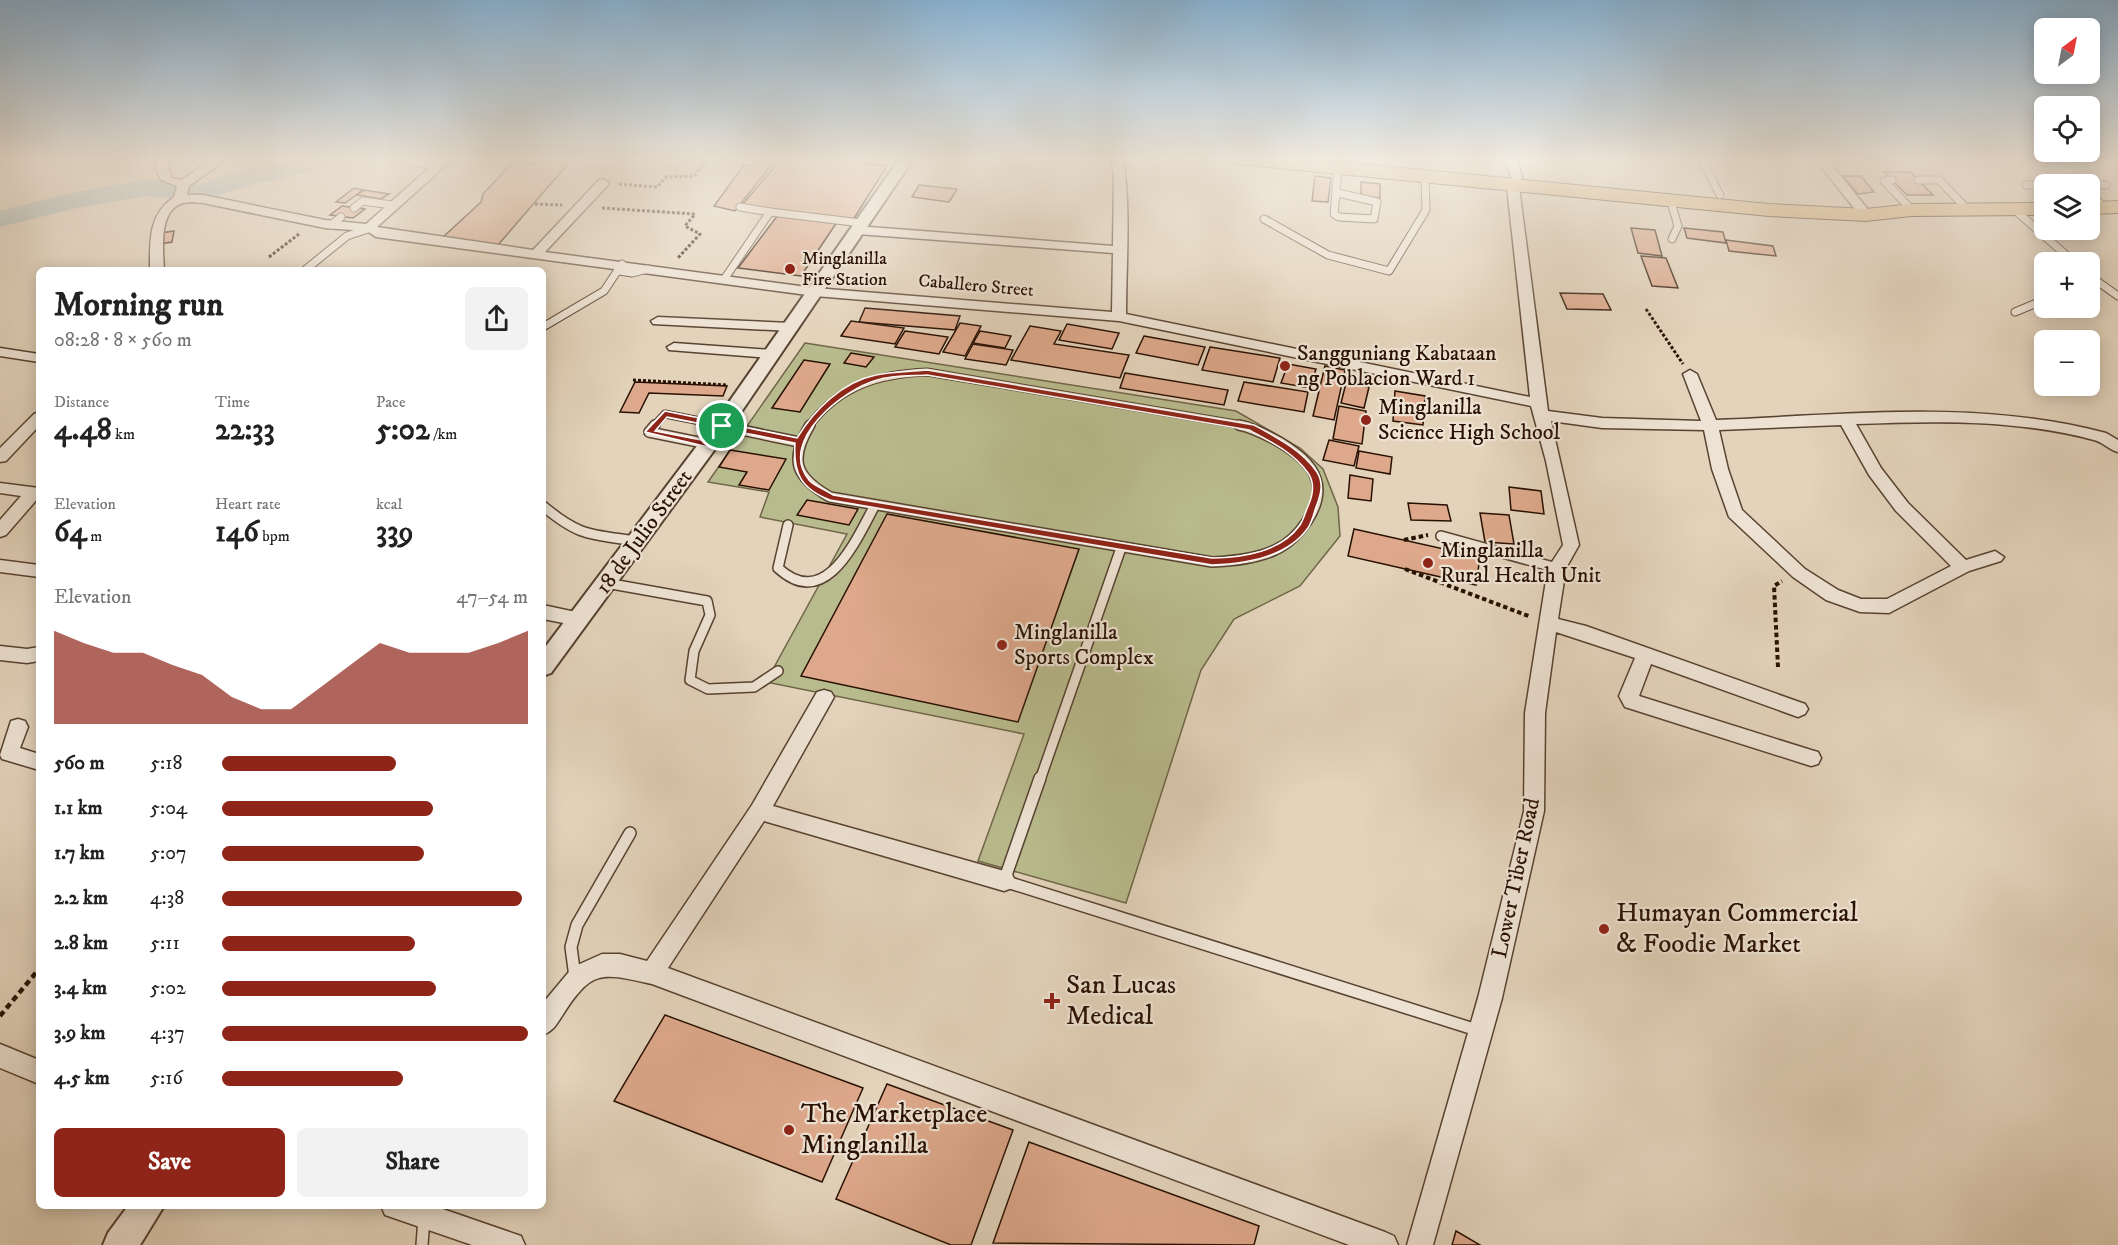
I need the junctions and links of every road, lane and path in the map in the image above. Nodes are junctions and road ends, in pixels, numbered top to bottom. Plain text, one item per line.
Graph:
1 (163, 216) edge
2 (286, 216) edge
3 (341, 216) dead end
4 (380, 216) edge
5 (572, 216) edge
6 (693, 216) edge
7 (767, 216) edge
8 (796, 216) edge
9 (866, 216) edge
10 (1121, 216) edge
11 (1336, 216) edge
12 (1375, 216) edge
13 (1422, 216) edge
14 (1519, 216) edge
15 (1675, 216) edge
16 (2022, 216) edge
17 (1264, 219) dead end
18 (314, 222) junction
19 (331, 225) junction
20 (859, 226) junction
21 (371, 228) junction
22 (1672, 239) dead end
23 (1121, 250) junction
24 (2063, 252) edge
25 (537, 253) junction
26 (269, 257) dead end
27 (157, 267) edge
28 (309, 267) edge
29 (620, 268) junction
30 (668, 270) junction
31 (725, 278) junction
32 (2100, 285) edge
33 (815, 292) junction
34 (2118, 296) edge
35 (2034, 304) edge
36 (1646, 309) dead end
37 (2015, 312) dead end
38 (1119, 317) junction
39 (658, 321) dead end
40 (546, 325) edge
41 (791, 327) junction
42 (674, 347) dead end
43 (0, 352) edge
44 (772, 354) junction
45 (36, 358) edge
46 (1690, 374) joint
47 (633, 380) dead end
48 (749, 386) junction
49 (1540, 409) junction
50 (1845, 419) junction
51 (36, 420) edge
52 (1710, 424) junction
53 (722, 426) junction
54 (799, 441) junction
55 (708, 444) junction
56 (2118, 447) edge
57 (0, 457) edge
58 (0, 488) edge
59 (36, 493) edge
60 (875, 505) junction
61 (546, 508) edge
62 (788, 525) dead end
63 (0, 531) edge
64 (1441, 536) joint
65 (1404, 540) dead end
66 (636, 541) junction
67 (1121, 548) junction
68 (1995, 557) dead end
69 (0, 566) edge
70 (1963, 567) junction
71 (1557, 568) junction
72 (1405, 569) dead end
73 (36, 571) edge
74 (1799, 573) junction
75 (606, 583) junction
76 (546, 613) edge
77 (579, 619) junction
78 (1550, 624) junction
79 (0, 653) edge
80 (36, 654) edge
81 (1646, 654) junction
82 (546, 661) edge
83 (1778, 667) dead end
84 (778, 671) dead end
85 (824, 697) dead end
86 (1798, 708) dead end
87 (18, 727) dead end
88 (1811, 758) dead end
89 (36, 761) edge
90 (759, 810) junction
91 (630, 833) dead end
92 (1004, 880) junction
93 (36, 973) edge
94 (652, 974) junction
95 (575, 977) junction
96 (0, 1016) edge
97 (546, 1020) edge
98 (1480, 1031) junction
99 (0, 1056) edge
100 (36, 1071) edge
101 (146, 1209) edge
102 (427, 1211) edge
103 (120, 1245) edge
104 (422, 1245) edge
105 (512, 1245) edge
106 (1385, 1245) edge
107 (1420, 1245) edge

1 - 27 street
2 - 18 street, Caballero Street
3 - 19 lane
4 - 21 street
5 - 25 street
6 - 30 path
7 - 31 lane
8 - 20 lane
9 - 20 street, 18 de Julio Street
10 - 23 street
11 - 12 lane
13 - 17 lane
14 - 49 street, Lower Tiber Road
15 - 22 lane
16 - 24 lane
18 - 19 street, Caballero Street
18 - 26 path
19 - 21 street, Caballero Street
20 - 23 street
20 - 33 street, 18 de Julio Street
21 - 25 street, Caballero Street
21 - 28 lane
23 - 38 street
25 - 29 street, Caballero Street
29 - 30 street, Caballero Street
29 - 40 lane
30 - 31 street, Caballero Street
31 - 33 street, Caballero Street
32 - 34 lane
33 - 38 street, Caballero Street
33 - 41 street, 18 de Julio Street
35 - 37 lane
36 - 46 path
38 - 49 street, Caballero Street
39 - 41 street
41 - 44 street, 18 de Julio Street
42 - 44 street
43 - 45 street
44 - 48 street, 18 de Julio Street
46 - 52 street
47 - 48 path
48 - 53 street, 18 de Julio Street
49 - 52 street, Caballero Street
49 - 71 street, Lower Tiber Road
50 - 52 street, Caballero Street
50 - 56 street, Caballero Street
50 - 70 street
51 - 57 street
52 - 74 street
53 - 54 lane
53 - 55 street, 18 de Julio Street
53 - 55 lane
54 - 60 lane
54 - 67 lane
55 - 66 street, 18 de Julio Street
58 - 59 street
59 - 63 street
60 - 62 lane
60 - 67 lane
61 - 66 lane
64 - 65 path
64 - 71 lane
66 - 75 street, 18 de Julio Street
67 - 92 lane
68 - 70 street
69 - 73 street
70 - 74 street
71 - 78 street, Lower Tiber Road
72 - 78 path
74 - 83 path
75 - 77 street, 18 de Julio Street
75 - 84 lane
76 - 77 street
77 - 82 street, 18 de Julio Street
78 - 81 street
78 - 98 street, Lower Tiber Road
79 - 80 street
81 - 86 street
81 - 88 street
85 - 90 street
87 - 89 street
90 - 92 street
90 - 94 street
91 - 95 lane
92 - 98 lane
93 - 96 path
94 - 95 street
94 - 106 street
95 - 97 street
98 - 107 street, Lower Tiber Road
99 - 100 street
101 - 103 street
102 - 104 lane
102 - 105 street

